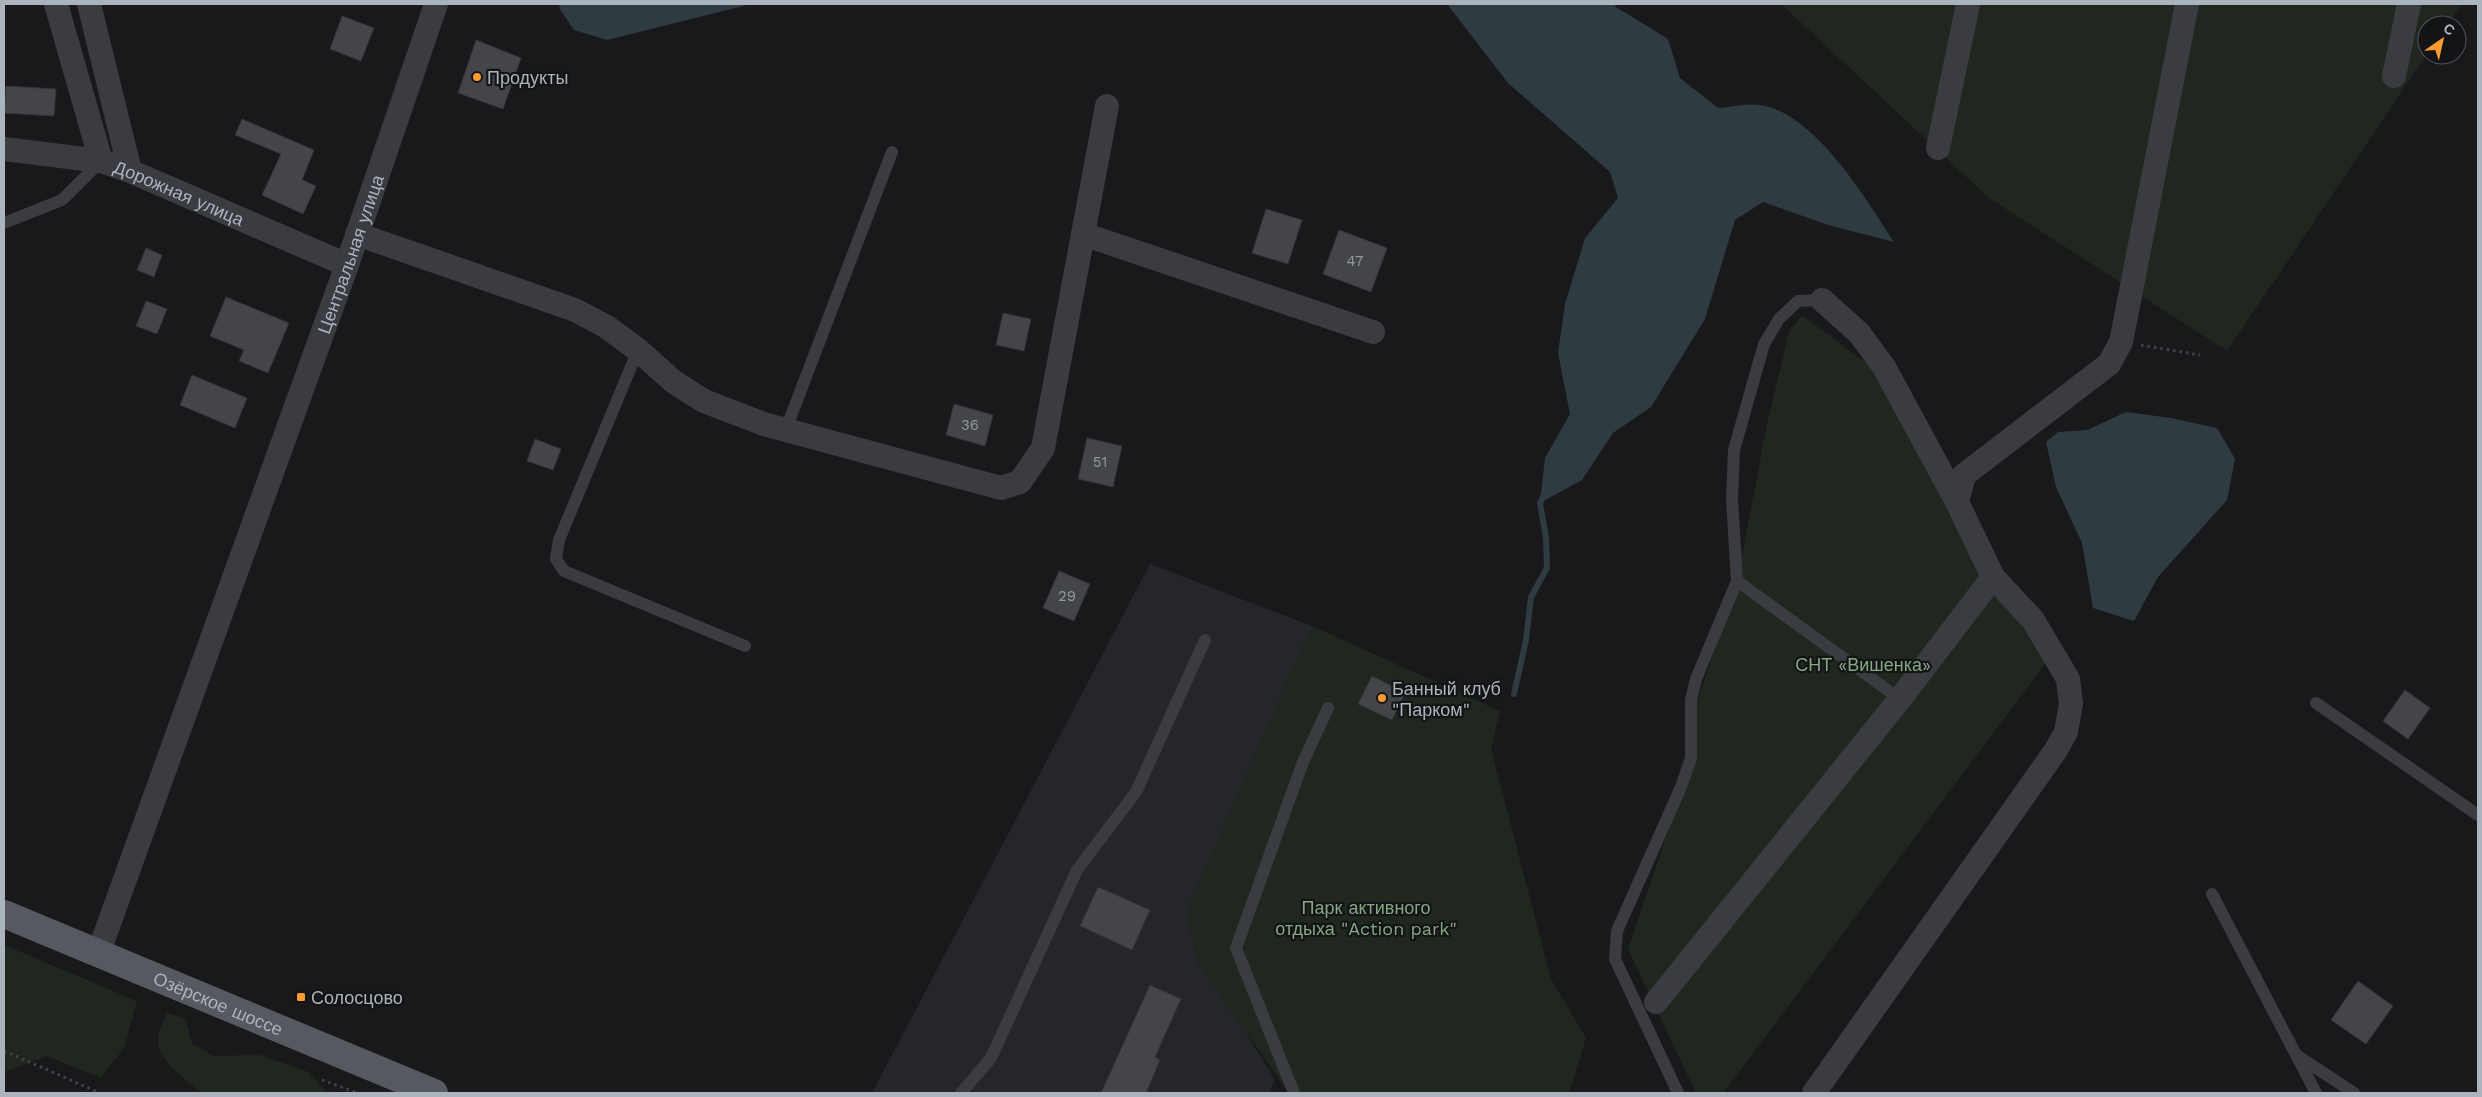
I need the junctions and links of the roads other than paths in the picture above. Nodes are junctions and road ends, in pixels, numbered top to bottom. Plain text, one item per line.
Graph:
1 (56, 4) edge
2 (89, 4) edge
3 (436, 4) edge
4 (1968, 4) edge
5 (2187, 4) edge
6 (2409, 4) edge
7 (2394, 76) dead end
8 (1107, 106) dead end
9 (1938, 148) dead end
10 (4, 150) edge
11 (892, 152) dead end
12 (101, 161) junction
13 (130, 171) junction
14 (4, 224) edge
15 (357, 234) junction
16 (1083, 234) junction
17 (347, 265) junction
18 (1822, 300) joint
19 (1373, 332) dead end
20 (638, 350) junction
21 (786, 430) junction
22 (1957, 502) junction
23 (1993, 577) junction
24 (1737, 581) junction
25 (1205, 640) dead end
26 (745, 646) dead end
27 (1900, 699) junction
28 (2316, 703) dead end
29 (1328, 708) dead end
30 (2478, 815) edge
31 (2212, 894) dead end
32 (4, 914) edge
33 (98, 954) junction
34 (1656, 1002) dead end
35 (2297, 1055) junction
36 (434, 1093) edge
37 (961, 1093) edge
38 (1294, 1093) edge
39 (1678, 1093) edge
40 (1814, 1093) edge
41 (2316, 1093) edge
42 (2354, 1093) edge

1 - 12 street
2 - 13 street
3 - 15 street, Центральная улица
4 - 9 street
5 - 22 street
6 - 7 street
8 - 16 street
10 - 12 street, Дорожная улица
11 - 21 lane
12 - 13 street, Дорожная улица
12 - 14 lane
13 - 17 street, Дорожная улица
15 - 17 street, Центральная улица
15 - 20 street
16 - 19 street
16 - 21 street
17 - 33 street, Центральная улица
18 - 22 street
18 - 24 lane
20 - 21 street
20 - 26 lane
22 - 23 street
23 - 27 street
23 - 40 street
24 - 27 lane
24 - 39 lane
25 - 37 lane
27 - 34 street
28 - 30 lane
29 - 38 lane
31 - 35 lane
32 - 33 main road, Озёрское шоссе
33 - 36 main road, Озёрское шоссе
35 - 41 lane
35 - 42 lane

